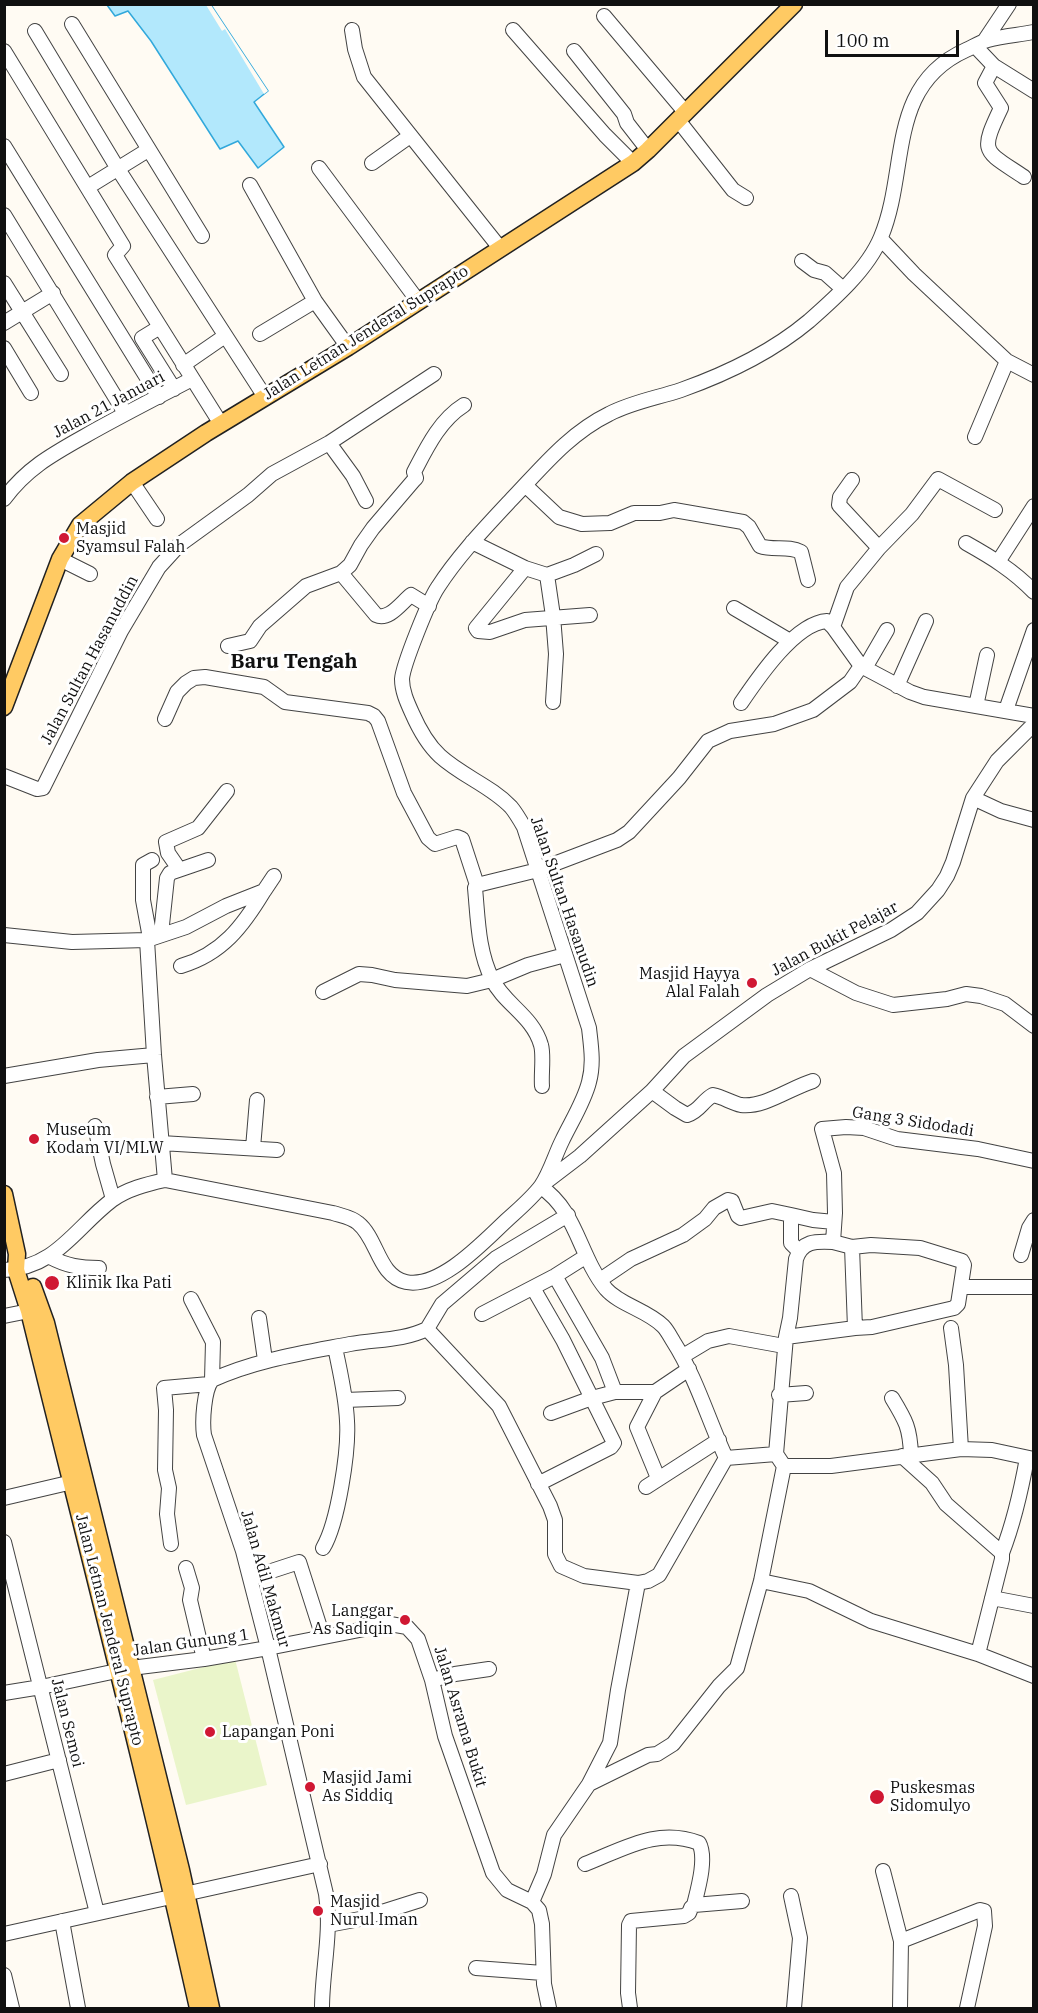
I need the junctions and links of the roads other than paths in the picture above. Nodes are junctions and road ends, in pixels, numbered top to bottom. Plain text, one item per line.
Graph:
1 (794, 4) edge
2 (1009, 4) edge
3 (604, 16) dead end
4 (72, 24) dead end
5 (352, 30) dead end
6 (513, 30) dead end
7 (35, 31) dead end
8 (1034, 32) edge
9 (980, 43) junction
10 (4, 51) edge
11 (574, 51) dead end
12 (994, 66) junction
13 (1034, 91) edge
14 (682, 116) junction
15 (410, 136) junction
16 (4, 146) edge
17 (148, 150) junction
18 (648, 150) junction
19 (372, 163) dead end
20 (633, 163) junction
21 (319, 168) dead end
22 (118, 169) junction
23 (1024, 177) dead end
24 (250, 185) dead end
25 (88, 187) junction
26 (746, 198) dead end
27 (4, 215) edge
28 (10, 235) edge
29 (202, 236) dead end
30 (881, 239) junction
31 (500, 248) junction
32 (802, 261) dead end
33 (4, 283) edge
34 (843, 289) junction
35 (53, 293) junction
36 (315, 301) junction
37 (418, 301) junction
38 (23, 312) junction
39 (4, 323) edge
40 (160, 327) junction
41 (260, 334) dead end
42 (225, 336) junction
43 (142, 338) junction
44 (129, 347) junction
45 (348, 347) junction
46 (4, 348) edge
47 (1007, 361) junction
48 (183, 364) junction
49 (62, 374) dead end
50 (434, 374) dead end
51 (1034, 375) edge
52 (192, 379) junction
53 (174, 389) junction
54 (31, 393) dead end
55 (159, 397) junction
56 (265, 397) junction
57 (464, 405) dead end
58 (125, 413) junction
59 (220, 424) junction
60 (975, 436) dead end
61 (328, 443) junction
62 (852, 480) dead end
63 (9, 481) edge
64 (132, 482) junction
65 (525, 485) junction
66 (4, 499) edge
67 (366, 501) dead end
68 (1034, 506) edge
69 (995, 510) dead end
70 (158, 519) dead end
71 (472, 542) junction
72 (966, 543) dead end
73 (879, 548) junction
74 (596, 554) dead end
75 (60, 559) junction
76 (998, 561) junction
77 (525, 568) junction
78 (341, 573) junction
79 (90, 574) dead end
80 (547, 575) junction
81 (808, 580) dead end
82 (1034, 592) edge
83 (429, 606) junction
84 (734, 608) dead end
85 (590, 615) dead end
86 (554, 616) junction
87 (926, 621) dead end
88 (833, 627) junction
89 (887, 630) dead end
90 (1034, 630) edge
91 (790, 641) junction
92 (228, 646) dead end
93 (987, 655) dead end
94 (863, 667) junction
95 (897, 686) junction
96 (553, 702) dead end
97 (741, 703) dead end
98 (976, 706) junction
99 (4, 707) edge
100 (1006, 710) junction
101 (165, 719) dead end
102 (1033, 723) edge
103 (4, 776) edge
104 (227, 790) dead end
105 (973, 798) junction
106 (1034, 820) edge
107 (152, 860) dead end
108 (208, 860) dead end
109 (179, 869) junction
110 (538, 870) junction
111 (274, 876) dead end
112 (477, 885) junction
113 (264, 891) junction
114 (4, 935) edge
115 (153, 937) junction
116 (566, 955) junction
117 (181, 966) dead end
118 (810, 969) junction
119 (492, 980) junction
120 (323, 992) dead end
121 (1034, 1026) edge
122 (154, 1055) junction
123 (4, 1077) edge
124 (813, 1081) dead end
125 (542, 1086) dead end
126 (652, 1091) junction
127 (193, 1094) dead end
128 (157, 1097) junction
129 (257, 1100) dead end
130 (95, 1126) dead end
131 (161, 1143) junction
132 (253, 1148) junction
133 (277, 1150) dead end
134 (1034, 1161) edge
135 (165, 1180) junction
136 (541, 1187) junction
137 (4, 1194) edge
138 (113, 1199) junction
139 (568, 1215) junction
140 (791, 1215) junction
141 (1034, 1220) edge
142 (834, 1222) junction
143 (833, 1242) junction
144 (852, 1247) junction
145 (799, 1251) junction
146 (1021, 1255) dead end
147 (50, 1257) junction
148 (585, 1257) junction
149 (16, 1265) edge
150 (99, 1268) dead end
151 (555, 1276) junction
152 (600, 1280) junction
153 (961, 1287) junction
154 (1034, 1287) edge
155 (533, 1288) junction
156 (191, 1299) dead end
157 (29, 1311) junction
158 (482, 1314) dead end
159 (4, 1316) edge
160 (259, 1318) dead end
161 (855, 1328) junction
162 (951, 1328) dead end
163 (427, 1329) junction
164 (785, 1341) junction
165 (335, 1347) junction
166 (265, 1360) junction
167 (686, 1362) junction
168 (210, 1382) junction
169 (615, 1392) junction
170 (655, 1392) junction
171 (806, 1393) dead end
172 (779, 1395) junction
173 (398, 1398) dead end
174 (592, 1398) junction
175 (892, 1398) dead end
176 (345, 1400) junction
177 (551, 1413) dead end
178 (719, 1440) junction
179 (961, 1449) junction
180 (906, 1456) junction
181 (726, 1458) junction
182 (1030, 1459) edge
183 (780, 1460) junction
184 (658, 1478) junction
185 (78, 1480) junction
186 (538, 1484) junction
187 (646, 1487) dead end
188 (4, 1498) edge
189 (4, 1542) edge
190 (171, 1544) dead end
191 (323, 1548) dead end
192 (1002, 1553) junction
193 (186, 1568) dead end
194 (8, 1573) edge
195 (250, 1578) junction
196 (761, 1581) junction
197 (638, 1583) junction
198 (992, 1598) junction
199 (1034, 1606) edge
200 (323, 1637) junction
201 (268, 1648) junction
202 (978, 1654) junction
203 (204, 1659) junction
204 (125, 1669) junction
205 (489, 1669) dead end
206 (1034, 1676) edge
207 (432, 1680) junction
208 (40, 1687) junction
209 (4, 1692) edge
210 (59, 1760) junction
211 (4, 1774) edge
212 (589, 1784) junction
213 (320, 1864) junction
214 (585, 1864) dead end
215 (883, 1871) dead end
216 (180, 1895) junction
217 (791, 1896) dead end
218 (420, 1900) dead end
219 (532, 1902) junction
220 (742, 1902) dead end
221 (694, 1905) junction
222 (97, 1913) junction
223 (62, 1921) junction
224 (328, 1925) junction
225 (4, 1934) edge
226 (901, 1941) junction
227 (476, 1968) dead end
228 (543, 1973) junction
229 (4, 1975) edge
230 (12, 2008) edge
231 (78, 2008) edge
232 (198, 2008) edge
233 (211, 2008) edge
234 (322, 2008) edge
235 (549, 2008) edge
236 (630, 2008) edge
237 (794, 2008) edge
238 (900, 2008) edge
239 (967, 2008) edge

1 - 14 main road, Jalan Letnan Jenderal Suprapto
2 - 9 street
3 - 14 street
4 - 17 street
5 - 15 street
6 - 20 street
7 - 22 street
8 - 9 street, Jalan Sultan Hasanudin
9 - 12 street
9 - 30 street, Jalan Sultan Hasanudin
10 - 25 street
11 - 18 street
12 - 13 street
12 - 23 street
14 - 18 main road, Jalan Letnan Jenderal Suprapto
14 - 26 street
15 - 19 street
15 - 31 street
16 - 44 street
17 - 22 street
17 - 29 street
18 - 20 main road, Jalan Letnan Jenderal Suprapto
20 - 31 main road, Jalan Letnan Jenderal Suprapto
21 - 37 street
22 - 25 street
22 - 42 street
24 - 36 street
25 - 40 street
27 - 28 street
28 - 35 street
30 - 34 street, Jalan Sultan Hasanudin
30 - 47 street
31 - 37 main road, Jalan Letnan Jenderal Suprapto
32 - 34 street
33 - 38 street
34 - 65 street, Jalan Sultan Hasanudin
35 - 38 street
35 - 58 street
36 - 41 street
36 - 45 street
37 - 45 main road, Jalan Letnan Jenderal Suprapto
38 - 39 street
38 - 49 street
40 - 43 street
40 - 48 street
42 - 48 street
42 - 56 street
43 - 44 street
43 - 53 street
44 - 55 street
45 - 56 main road, Jalan Letnan Jenderal Suprapto
46 - 54 street
47 - 51 street
47 - 60 street
48 - 52 street
50 - 61 street
52 - 53 street, Jalan 21 Januari
52 - 59 street, Jalan 21 Januari
53 - 55 street, Jalan 21 Januari
55 - 58 street, Jalan 21 Januari
56 - 59 main road, Jalan Letnan Jenderal Suprapto
57 - 78 street
58 - 63 street, Jalan 21 Januari
59 - 64 main road, Jalan Letnan Jenderal Suprapto
61 - 67 street
61 - 103 street, Jalan Sultan Hasanuddin
62 - 73 street
63 - 66 street, Jalan 21 Januari
64 - 70 street
64 - 75 main road, Jalan Letnan Jenderal Suprapto
65 - 71 street, Jalan Sultan Hasanudin
65 - 81 street
68 - 76 street
69 - 73 street
71 - 77 street
71 - 83 street, Jalan Sultan Hasanudin
72 - 76 street
73 - 88 street
74 - 80 street
75 - 79 street
75 - 99 main road, Jalan Letnan Jenderal Suprapto
76 - 82 street
77 - 80 street
77 - 86 street
78 - 83 street
78 - 92 street
80 - 86 street
83 - 110 street, Jalan Sultan Hasanudin
84 - 91 street
85 - 86 street
86 - 96 street
87 - 95 street
88 - 91 street
88 - 94 street
89 - 94 street
90 - 100 street
91 - 97 street
93 - 98 street
94 - 95 street
94 - 110 street
95 - 98 street
98 - 100 street
100 - 102 street
101 - 112 street
102 - 105 street, Jalan Bukit Pelajar
104 - 109 street
105 - 106 street
105 - 118 street, Jalan Bukit Pelajar
107 - 115 street
108 - 109 street
109 - 115 street
110 - 112 street
110 - 116 street, Jalan Sultan Hasanudin
111 - 113 street
112 - 119 street
113 - 115 street
113 - 117 street
114 - 115 street
115 - 122 street
116 - 119 street
116 - 136 street, Jalan Sultan Hasanudin
118 - 121 street
118 - 126 street, Jalan Bukit Pelajar
119 - 120 street
119 - 125 street
122 - 123 street
122 - 128 street
124 - 126 street
126 - 136 street, Jalan Bukit Pelajar
127 - 128 street
128 - 131 street
129 - 132 street
130 - 138 street
131 - 132 street
131 - 135 street
132 - 133 street
134 - 142 street, Gang 3 Sidodadi
135 - 136 street, Jalan Sultan Hasanudin
135 - 138 street, Jalan Sultan Hasanudin
136 - 139 street
137 - 149 main road, Jalan Letnan Jenderal Suprapto
138 - 147 street, Jalan Sultan Hasanudin
139 - 148 street
139 - 163 street
140 - 142 street
140 - 145 street
140 - 152 street
141 - 146 street
142 - 143 street
143 - 144 street
143 - 145 street
144 - 153 street
144 - 161 street
145 - 164 street
147 - 149 street, Jalan Sultan Hasanudin
147 - 150 street
148 - 151 street
148 - 152 street
149 - 157 main road, Jalan Letnan Jenderal Suprapto
149 - 185 main road, Jalan Letnan Jenderal Suprapto
151 - 155 street
151 - 169 street
152 - 167 street
153 - 154 street
153 - 161 street
155 - 158 street
155 - 174 street
156 - 168 street, Jalan Adil Makmur
157 - 159 street
157 - 185 main road, Jalan Letnan Jenderal Suprapto
160 - 166 street
161 - 164 street
162 - 179 street
163 - 165 street
163 - 186 street
164 - 167 street
164 - 172 street
165 - 166 street
165 - 176 street
166 - 168 street
167 - 170 street
167 - 178 street
168 - 190 street
168 - 195 street, Jalan Adil Makmur
169 - 170 street
169 - 174 street
170 - 184 street
171 - 172 street
172 - 183 street
173 - 176 street
174 - 177 street
174 - 186 street
175 - 180 street
176 - 191 street
178 - 181 street
178 - 184 street
179 - 180 street
179 - 182 street
180 - 183 street
180 - 192 street
181 - 183 street
181 - 197 street
182 - 192 street
183 - 196 street
184 - 187 street
185 - 188 street
185 - 204 main road, Jalan Letnan Jenderal Suprapto
186 - 197 street
189 - 194 street, Jalan Semoi
192 - 198 street
193 - 203 street
194 - 208 street, Jalan Semoi
195 - 200 street
195 - 201 street, Jalan Adil Makmur
196 - 202 street
196 - 212 street
197 - 212 street
198 - 199 street
198 - 202 street
200 - 201 street, Jalan Asrama Bukit
200 - 207 street, Jalan Asrama Bukit
201 - 203 street, Jalan Gunung 1
201 - 213 street, Jalan Adil Makmur
202 - 206 street
203 - 204 street, Jalan Gunung 1
204 - 208 street, Jalan Gunung 1
204 - 216 main road, Jalan Letnan Jenderal Suprapto
204 - 216 main road, Jalan Letnan Jenderal Suprapto
205 - 207 street
207 - 219 street, Jalan Asrama Bukit
208 - 209 street, Jalan Gunung 1
208 - 210 street, Jalan Semoi
210 - 211 street
210 - 222 street, Jalan Semoi
212 - 219 street
213 - 216 street
213 - 224 street, Jalan Adil Makmur
214 - 221 street
215 - 226 street
216 - 222 street
216 - 232 main road, Jalan Letnan Jenderal Suprapto
216 - 233 main road
217 - 237 street
218 - 224 street
219 - 228 street
220 - 221 street
221 - 236 street
222 - 223 street
223 - 225 street
223 - 231 street
224 - 234 street, Jalan Adil Makmur
226 - 238 street
226 - 239 street
227 - 228 street
228 - 235 street
229 - 230 street

